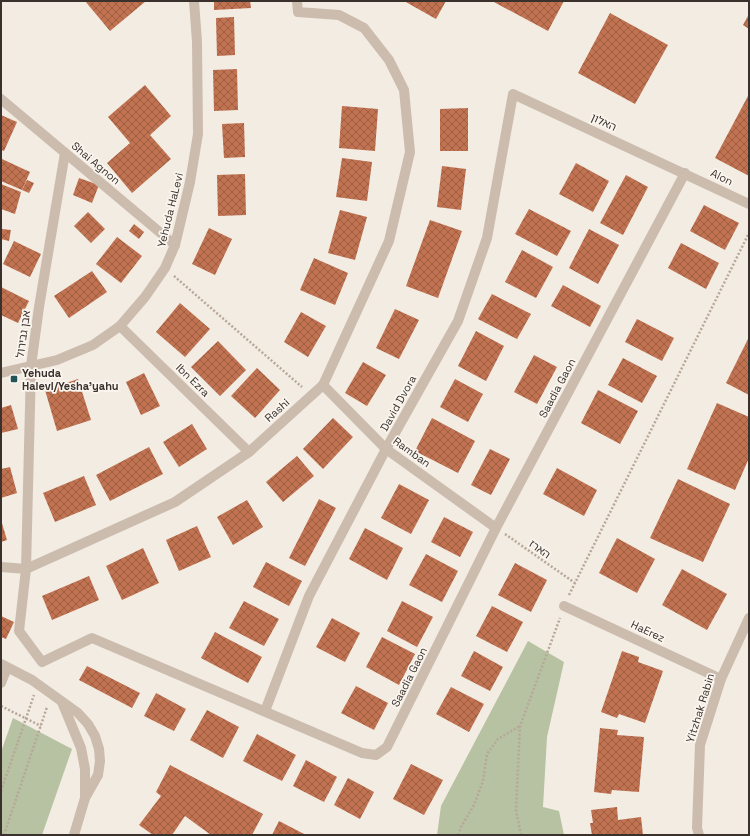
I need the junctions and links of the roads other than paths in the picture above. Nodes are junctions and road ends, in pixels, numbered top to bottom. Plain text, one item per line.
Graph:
1 (194, 1) edge
2 (297, 1) edge
3 (513, 94) joint
4 (1, 99) edge
5 (65, 153) junction
6 (685, 173) junction
7 (749, 204) edge
8 (175, 245) junction
9 (120, 326) junction
10 (31, 366) junction
11 (1, 373) edge
12 (323, 384) junction
13 (386, 449) junction
14 (249, 452) junction
15 (496, 528) junction
16 (1, 567) edge
17 (26, 569) junction
18 (564, 606) road end
19 (749, 618) edge
20 (4, 666) edge
21 (721, 679) junction
22 (1, 683) edge
23 (62, 702) junction
24 (265, 711) junction
25 (85, 798) junction
26 (74, 835) edge
27 (699, 835) edge

1 - 8 street, Yehuda HaLevi
2 - 12 street, Rashi
3 - 6 street, האלון
3 - 13 street, David Dvora
4 - 5 street, Shai Agnon
5 - 8 street, Shai Agnon
5 - 10 street, אבן גבירול
6 - 7 street, Alon
6 - 15 street, Saadia Gaon
8 - 9 street, Yehuda HaLevi
9 - 10 street, Yehuda HaLevi
9 - 14 street, Ibn Ezra
10 - 11 street, Yehuda HaLevi
10 - 17 street, אבן גבירול
12 - 13 street, Ramban
12 - 14 street, Rashi
13 - 15 street, Ramban
13 - 24 street, David Dvora
14 - 17 street, Rashi
15 - 24 street, Saadia Gaon
16 - 17 street
17 - 24 street, Saadia Gaon
18 - 21 street, HaErez
19 - 21 street, Yitzhak Rabin
20 - 22 street
20 - 23 street
21 - 27 street, Yitzhak Rabin
23 - 25 street
23 - 25 street
25 - 26 street

